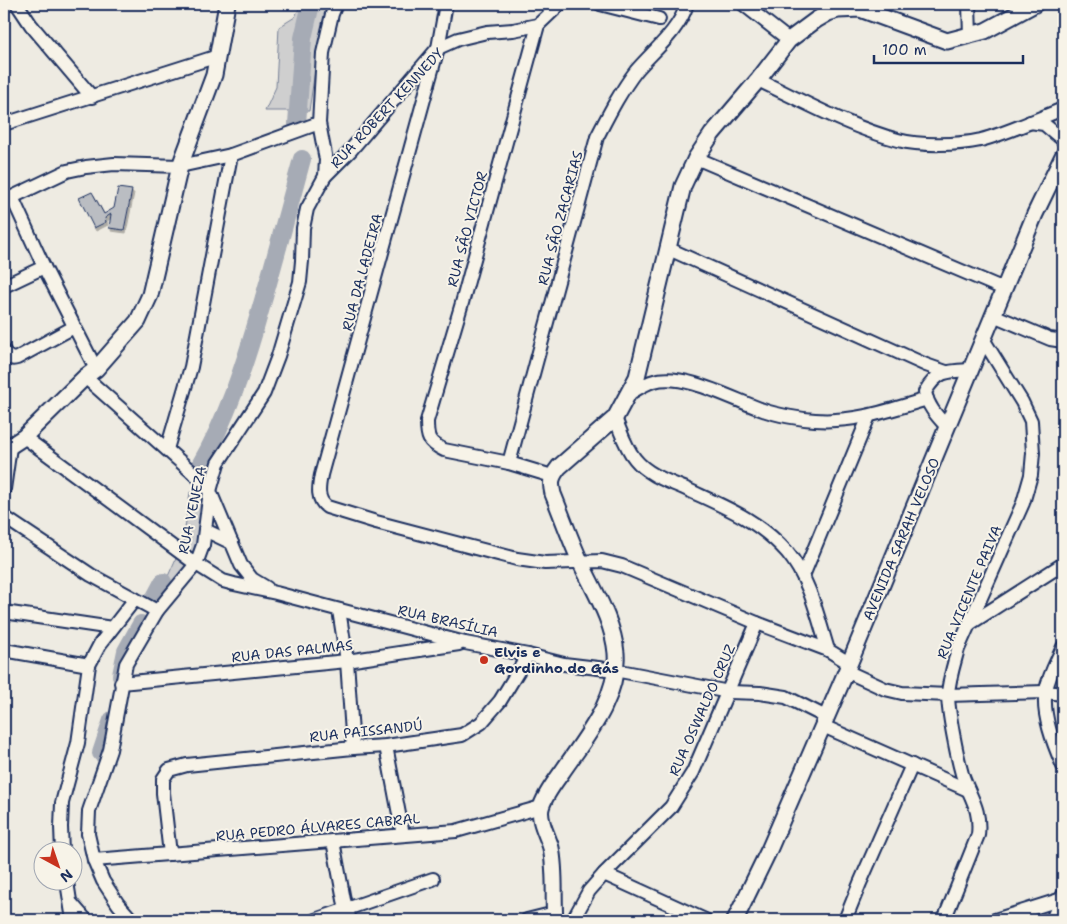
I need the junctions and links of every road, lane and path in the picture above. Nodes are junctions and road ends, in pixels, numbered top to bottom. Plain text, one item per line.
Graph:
1 (17, 4) edge
2 (227, 4) edge
3 (336, 4) edge
4 (446, 4) edge
5 (560, 4) edge
6 (600, 4) edge
7 (687, 4) edge
8 (743, 4) edge
9 (969, 4) edge
10 (1034, 4) edge
11 (859, 7) edge
12 (659, 19) dead end
13 (538, 25) junction
14 (970, 36) junction
15 (789, 40) junction
16 (438, 48) junction
17 (218, 56) junction
18 (758, 80) junction
19 (92, 96) junction
20 (1063, 109) edge
21 (1030, 122) junction
22 (318, 123) junction
23 (4, 124) edge
24 (1063, 140) edge
25 (231, 155) junction
26 (696, 158) junction
27 (1062, 160) edge
28 (180, 166) junction
29 (325, 176) junction
30 (8, 199) edge
31 (669, 249) junction
32 (44, 267) junction
33 (4, 286) edge
34 (1004, 288) junction
35 (993, 315) junction
36 (74, 328) junction
37 (983, 339) junction
38 (1063, 341) edge
39 (4, 352) edge
40 (971, 370) junction
41 (946, 372) junction
42 (90, 373) junction
43 (630, 392) junction
44 (927, 400) junction
45 (869, 416) junction
46 (615, 418) junction
47 (947, 427) junction
48 (24, 437) junction
49 (7, 448) edge
50 (167, 450) junction
51 (509, 463) junction
52 (552, 476) junction
53 (4, 489) edge
54 (210, 491) junction
55 (4, 518) edge
56 (205, 530) junction
57 (232, 543) junction
58 (580, 561) junction
59 (196, 564) junction
60 (1063, 564) edge
61 (242, 565) junction
62 (803, 576) junction
63 (223, 580) junction
64 (276, 593) junction
65 (135, 599) junction
66 (339, 610) junction
67 (157, 611) junction
68 (4, 612) edge
69 (757, 623) junction
70 (971, 623) junction
71 (112, 628) junction
72 (465, 643) junction
73 (1063, 647) edge
74 (4, 650) edge
75 (828, 650) junction
76 (528, 655) junction
77 (347, 661) junction
78 (90, 665) junction
79 (848, 667) junction
80 (616, 670) junction
81 (121, 683) junction
82 (729, 692) junction
83 (1046, 692) junction
84 (1063, 694) edge
85 (948, 695) junction
86 (825, 722) junction
87 (386, 746) junction
88 (353, 748) junction
89 (912, 765) junction
90 (1063, 766) edge
91 (968, 790) junction
92 (541, 807) junction
93 (403, 835) junction
94 (333, 841) junction
95 (62, 842) edge
96 (170, 854) junction
97 (94, 860) junction
98 (604, 874) junction
99 (433, 879) dead end
100 (70, 892) edge
101 (1062, 897) edge
102 (72, 904) junction
103 (349, 915) edge
104 (555, 917) edge
105 (73, 920) edge
106 (86, 920) edge
107 (132, 920) edge
108 (315, 920) edge
109 (527, 920) edge
110 (573, 920) edge
111 (705, 920) edge
112 (735, 920) edge
113 (845, 920) edge
114 (944, 920) edge
115 (995, 920) edge
116 (1052, 920) edge

1 - 19 street
2 - 17 main road
3 - 22 street
4 - 16 street, RUA DA LADEIRA
5 - 13 street
6 - 12 street
7 - 51 street, RUA SÃO ZACARIAS
8 - 15 street
9 - 14 street
10 - 14 main road
11 - 14 main road
11 - 15 main road
13 - 16 street, RUA ROBERT KENNEDY
13 - 51 street, RUA SÃO VICTOR
15 - 18 main road
16 - 29 street, RUA ROBERT KENNEDY
16 - 58 street, RUA DA LADEIRA
17 - 19 street
17 - 28 main road
18 - 21 street
18 - 26 main road
19 - 23 street
20 - 21 street
21 - 24 street
22 - 25 street
22 - 29 street
25 - 28 street
25 - 50 street
26 - 31 main road
26 - 34 street
27 - 34 main road, AVENIDA SARAH VELOSO
28 - 30 street
28 - 42 main road
29 - 54 street, RUA VENEZA
30 - 32 street
31 - 41 street
31 - 43 main road
32 - 33 street
32 - 36 street
34 - 35 main road, AVENIDA SARAH VELOSO
35 - 37 main road, AVENIDA SARAH VELOSO
35 - 38 street
36 - 39 street
36 - 42 street
37 - 40 main road, AVENIDA SARAH VELOSO
37 - 70 street, RUA VICENTE PAIVA
40 - 41 street
40 - 47 main road, AVENIDA SARAH VELOSO
41 - 44 street
42 - 48 main road
42 - 50 street
43 - 45 street
43 - 46 main road
44 - 45 street
44 - 47 street
45 - 62 street
46 - 52 main road
46 - 62 street
47 - 79 main road, AVENIDA SARAH VELOSO
48 - 49 main road
48 - 59 street, RUA BRASÍLIA
49 - 53 street
50 - 54 street
51 - 52 street
52 - 58 main road
54 - 56 street, RUA VENEZA
54 - 57 street, RUA BRASÍLIA
55 - 65 street
56 - 57 street
56 - 59 street, RUA VENEZA
57 - 61 street, RUA BRASÍLIA
58 - 69 street
58 - 80 main road
59 - 63 street, RUA BRASÍLIA
59 - 67 street, RUA VENEZA
60 - 70 street
61 - 63 street
61 - 64 street, RUA BRASÍLIA
62 - 75 street
63 - 64 street, RUA BRASÍLIA
64 - 66 street, RUA BRASÍLIA
65 - 67 street
65 - 71 street
66 - 72 street, RUA BRASÍLIA
66 - 77 street
67 - 81 street, RUA VENEZA
68 - 71 street
69 - 75 street
69 - 82 street, RUA OSWALDO CRUZ
70 - 85 street, RUA VICENTE PAIVA
71 - 78 street
72 - 76 street, RUA BRASÍLIA
72 - 77 street, RUA DAS PALMAS
73 - 83 street
74 - 78 street
75 - 79 street
76 - 80 street, RUA BRASÍLIA
76 - 87 street, RUA PAISSANDÚ
77 - 81 street, RUA DAS PALMAS
77 - 88 street
78 - 95 street
79 - 85 street
79 - 86 main road, AVENIDA SARAH VELOSO
80 - 82 street, RUA BRASÍLIA
80 - 92 main road
81 - 97 street, RUA VENEZA
82 - 86 street, RUA BRASÍLIA
82 - 98 street, RUA OSWALDO CRUZ
83 - 84 street
83 - 85 street
83 - 90 street
85 - 91 street, RUA VICENTE PAIVA
86 - 89 street, RUA BRASÍLIA
86 - 112 main road, AVENIDA SARAH VELOSO
87 - 88 street, RUA PAISSANDÚ
87 - 93 street
88 - 96 street, RUA PAISSANDÚ
89 - 91 street, RUA BRASÍLIA
89 - 113 street
91 - 114 street, RUA VICENTE PAIVA
92 - 93 street, RUA PEDRO ÁLVARES CABRAL
92 - 104 main road
93 - 94 street, RUA PEDRO ÁLVARES CABRAL
94 - 96 street, RUA PEDRO ÁLVARES CABRAL
94 - 103 street
96 - 97 street, RUA PEDRO ÁLVARES CABRAL
97 - 107 street, RUA VENEZA
98 - 110 street, RUA OSWALDO CRUZ
98 - 111 street
99 - 103 street
100 - 102 street
101 - 115 street
101 - 116 street
102 - 105 street
102 - 106 street
103 - 108 street
104 - 109 street

